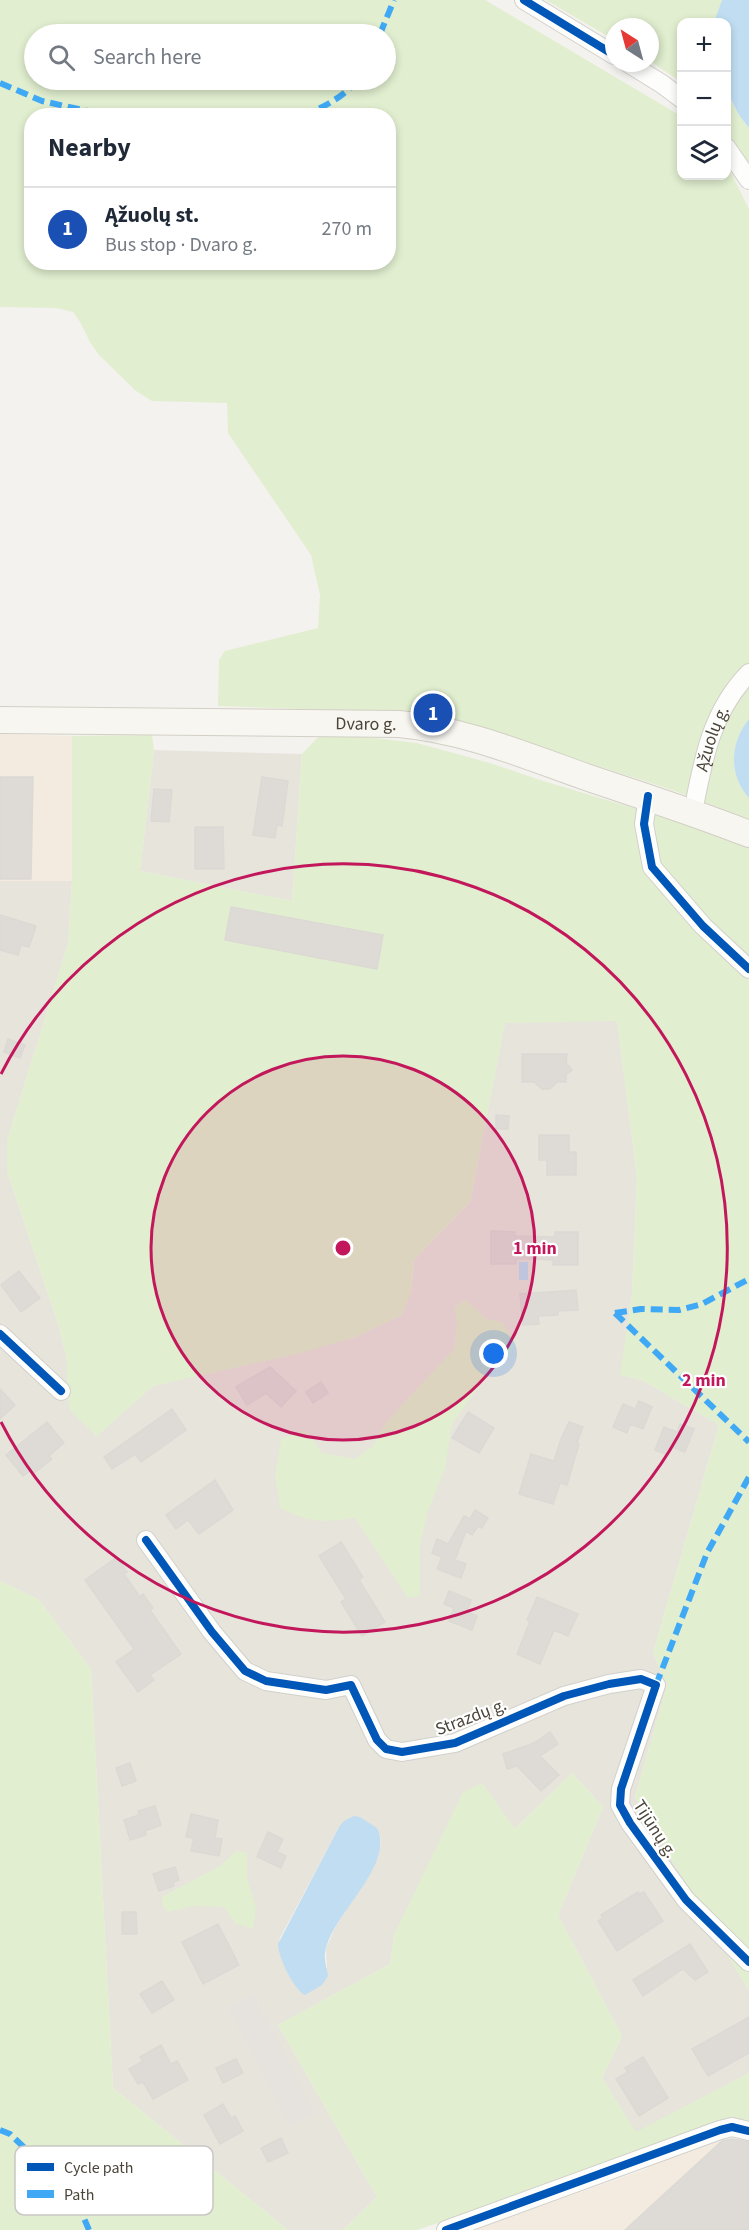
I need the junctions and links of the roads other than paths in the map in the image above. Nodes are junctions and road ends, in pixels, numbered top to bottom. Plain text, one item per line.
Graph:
1 (524, 0) edge
2 (605, 50) edge
3 (643, 72) edge
4 (677, 96) edge
5 (731, 154) edge
6 (749, 180) edge
7 (749, 673) edge
8 (0, 720) edge
9 (648, 796) junction
10 (693, 812) junction
11 (749, 834) edge
12 (749, 969) edge
13 (0, 1334) edge
14 (61, 1391) dead end
15 (146, 1540) dead end
16 (656, 1685) joint
17 (749, 1962) edge
18 (749, 2131) edge
19 (446, 2230) edge

1 - 2 street
3 - 4 street
5 - 6 street
7 - 10 street, Ąžuolų g.
8 - 9 main road, Dvaro g.
9 - 10 main road, Dvaro g.
9 - 12 street
10 - 11 main road, Dvaro g.
13 - 14 street
15 - 16 street, Strazdų g.
16 - 17 street, Tijūnų g.
18 - 19 street

